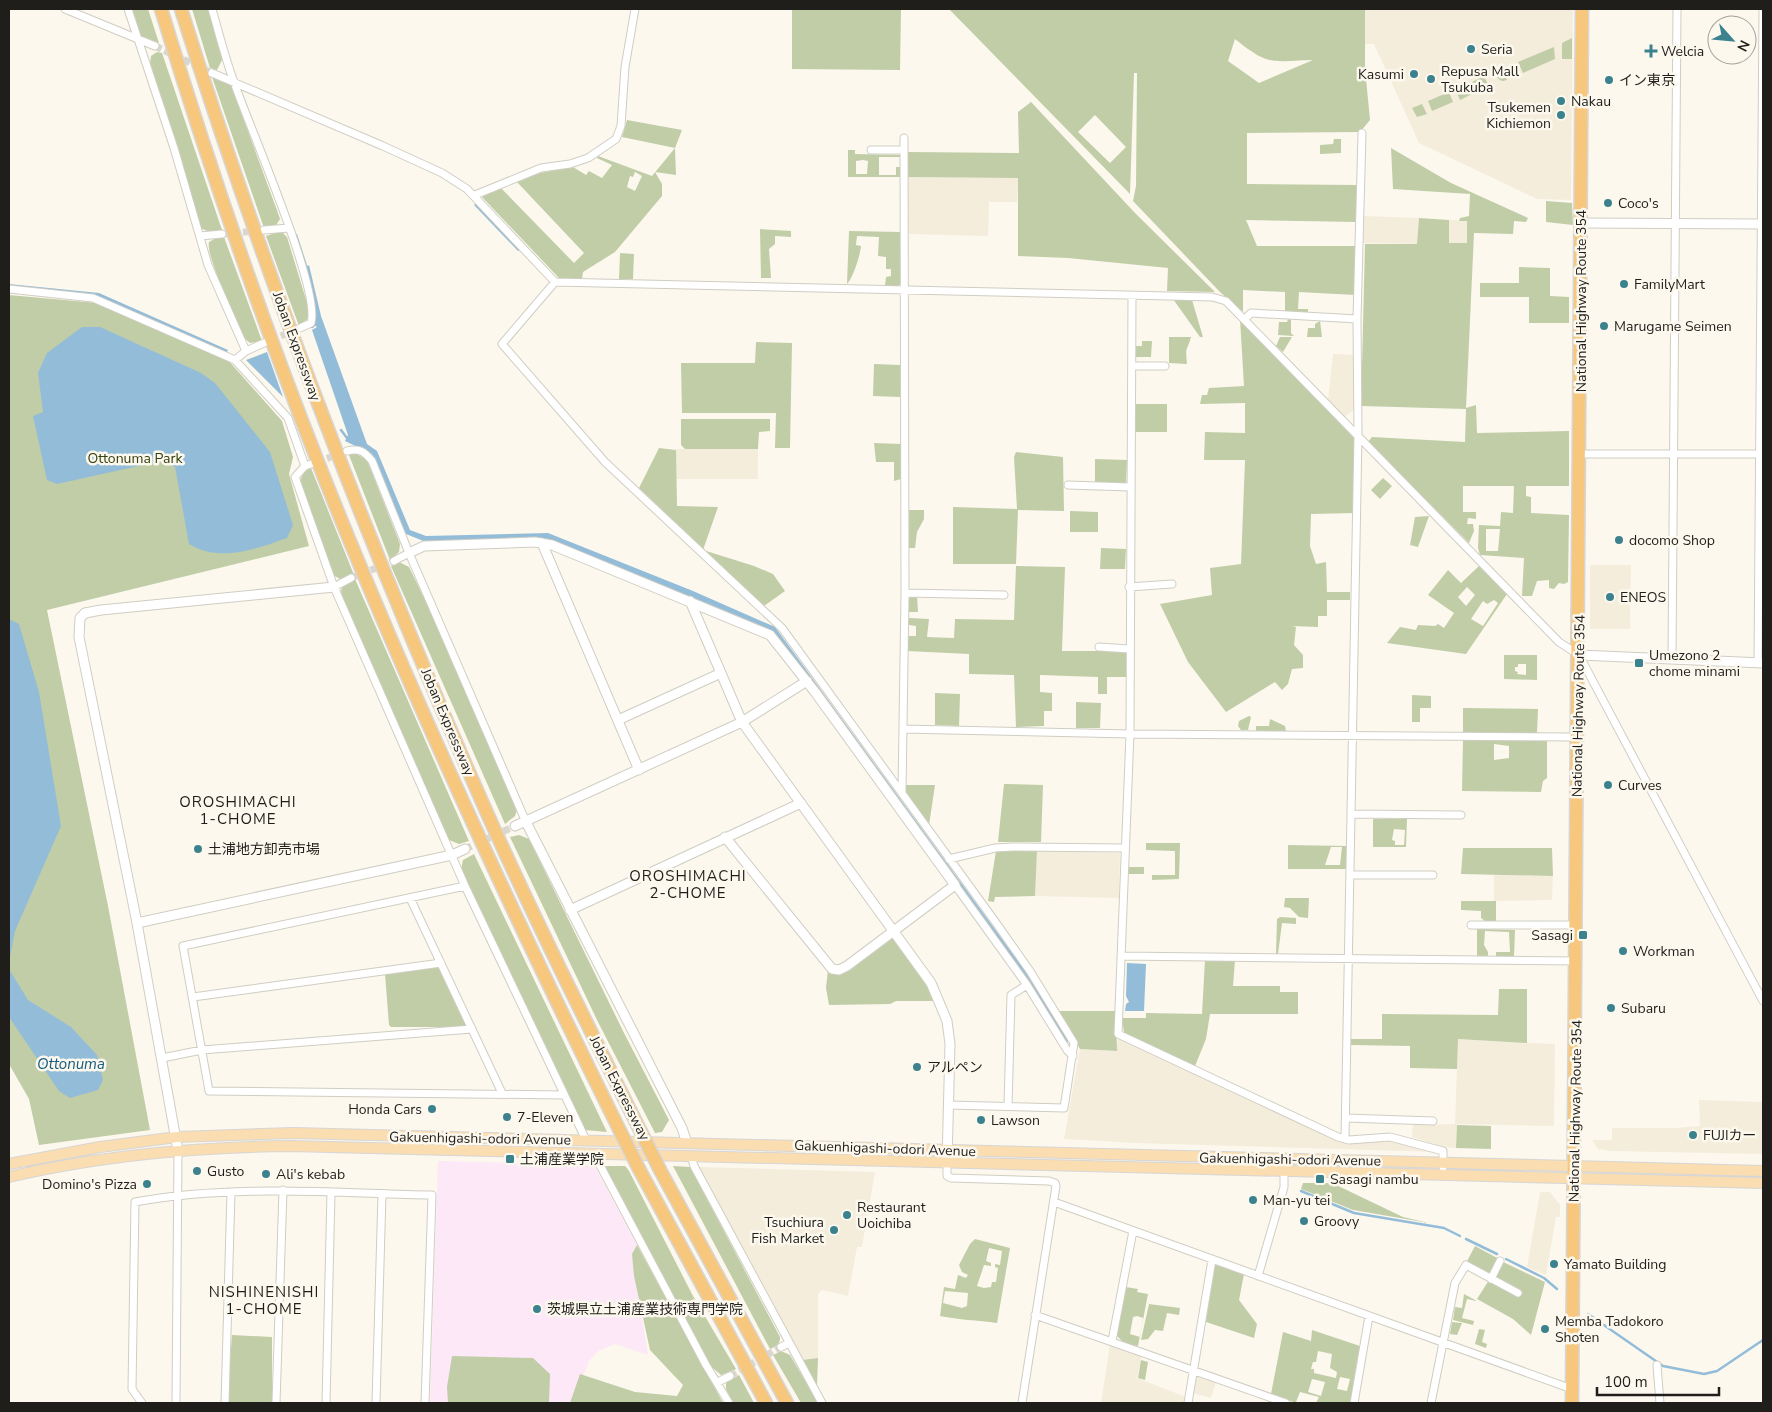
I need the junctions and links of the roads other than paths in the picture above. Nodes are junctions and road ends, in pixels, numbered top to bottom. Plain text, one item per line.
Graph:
1 (66, 9) edge
2 (128, 9) edge
3 (161, 9) edge
4 (181, 9) edge
5 (212, 9) edge
6 (635, 9) edge
7 (1582, 9) edge
8 (1677, 9) edge
9 (1763, 9) edge
10 (138, 40) junction
11 (154, 46) tunnel mouth
12 (212, 72) tunnel mouth
13 (233, 81) junction
14 (1362, 133) dead end
15 (904, 138) dead end
16 (871, 150) dead end
17 (904, 150) junction
18 (475, 195) junction
19 (1581, 223) junction
20 (1675, 224) junction
21 (1763, 224) edge
22 (289, 228) junction
23 (264, 230) tunnel mouth
24 (222, 234) tunnel mouth
25 (200, 236) junction
26 (555, 282) junction
27 (9, 289) edge
28 (904, 290) junction
29 (1132, 296) junction
30 (1245, 319) junction
31 (1357, 319) junction
32 (296, 331) junction
33 (269, 343) junction
34 (246, 351) junction
35 (235, 360) junction
36 (1132, 366) junction
37 (1165, 366) dead end
38 (1358, 435) junction
39 (341, 451) junction
40 (1579, 454) junction
41 (1674, 454) junction
42 (1762, 454) edge
43 (311, 463) junction
44 (1068, 485) dead end
45 (1130, 487) junction
46 (542, 543) junction
47 (409, 553) junction
48 (394, 561) tunnel mouth
49 (351, 578) tunnel mouth
50 (1172, 584) dead end
51 (334, 587) junction
52 (1129, 587) junction
53 (905, 593) junction
54 (1004, 595) dead end
55 (690, 601) junction
56 (1099, 648) dead end
57 (1129, 649) junction
58 (1578, 655) junction
59 (1672, 659) junction
60 (1761, 663) edge
61 (721, 673) junction
62 (807, 682) junction
63 (618, 720) junction
64 (742, 722) junction
65 (903, 729) junction
66 (1130, 734) junction
67 (1352, 735) junction
68 (1578, 737) junction
69 (639, 770) junction
70 (902, 792) junction
71 (801, 804) junction
72 (1351, 814) junction
73 (1461, 815) dead end
74 (526, 822) junction
75 (515, 826) tunnel mouth
76 (725, 838) junction
77 (1125, 848) junction
78 (466, 849) tunnel mouth
79 (452, 855) junction
80 (949, 859) junction
81 (1350, 874) junction
82 (1433, 875) dead end
83 (955, 885) junction
84 (465, 886) junction
85 (410, 898) junction
86 (570, 910) junction
87 (137, 923) junction
88 (1470, 925) dead end
89 (1576, 925) junction
90 (894, 931) junction
91 (1121, 956) junction
92 (1349, 958) junction
93 (1576, 960) junction
94 (440, 963) junction
95 (1027, 985) junction
96 (193, 997) junction
97 (1763, 1001) edge
98 (472, 1029) junction
99 (202, 1050) junction
100 (1073, 1056) junction
101 (162, 1058) junction
102 (502, 1093) junction
103 (564, 1095) junction
104 (948, 1105) junction
105 (1008, 1106) junction
106 (1346, 1118) junction
107 (1433, 1121) dead end
108 (177, 1137) junction
109 (1345, 1139) junction
110 (586, 1140) junction
111 (687, 1143) junction
112 (829, 1146) junction
113 (948, 1150) junction
114 (178, 1151) junction
115 (594, 1154) junction
116 (690, 1156) junction
117 (1284, 1158) junction
118 (828, 1160) junction
119 (1444, 1162) junction
120 (947, 1163) junction
121 (9, 1164) edge
122 (1575, 1165) junction
123 (1763, 1170) edge
124 (1284, 1172) junction
125 (1443, 1175) junction
126 (9, 1177) edge
127 (1575, 1178) junction
128 (1763, 1183) edge
129 (283, 1190) junction
130 (231, 1192) junction
131 (331, 1192) junction
132 (180, 1194) junction
133 (382, 1194) junction
134 (1054, 1202) junction
135 (1133, 1231) junction
136 (1212, 1260) junction
137 (1500, 1261) dead end
138 (1258, 1276) junction
139 (1491, 1279) junction
140 (1518, 1293) dead end
141 (1035, 1315) junction
142 (1369, 1316) junction
143 (1112, 1341) junction
144 (1444, 1342) junction
145 (788, 1343) junction
146 (781, 1347) tunnel mouth
147 (1657, 1365) dead end
148 (1194, 1370) junction
149 (730, 1376) tunnel mouth
150 (718, 1382) junction
151 (1572, 1389) junction
152 (142, 1403) edge
153 (176, 1403) edge
154 (225, 1403) edge
155 (276, 1403) edge
156 (326, 1403) edge
157 (376, 1403) edge
158 (425, 1403) edge
159 (729, 1403) edge
160 (766, 1403) edge
161 (787, 1403) edge
162 (822, 1403) edge
163 (1022, 1403) edge
164 (1188, 1403) edge
165 (1286, 1403) edge
166 (1354, 1403) edge
167 (1431, 1403) edge
168 (1572, 1403) edge
169 (1660, 1403) edge

1 - 10 street
2 - 10 street
3 - 33 highway, Joban Expressway
4 - 32 highway, Joban Expressway
5 - 13 street
6 - 18 street
7 - 19 highway, National Highway Route 354
8 - 20 street
9 - 21 street
10 - 11 street
10 - 25 street
12 - 13 street
13 - 18 street
13 - 22 street
14 - 31 street
15 - 17 street
16 - 17 street
17 - 28 street
18 - 26 street
19 - 20 street
19 - 40 highway, National Highway Route 354
20 - 21 street
20 - 41 street
21 - 42 street
22 - 23 street
22 - 32 street
24 - 25 street
25 - 34 street
26 - 28 street
26 - 70 street
27 - 35 street
28 - 29 street
28 - 53 street
29 - 30 street
29 - 36 street
30 - 31 street
30 - 38 street
31 - 38 street
32 - 39 highway, Joban Expressway
33 - 34 street
33 - 43 highway, Joban Expressway
34 - 35 street
35 - 43 street
36 - 37 street
36 - 45 street
38 - 58 street
38 - 67 street
39 - 47 street
39 - 161 highway, Joban Expressway, bridge
40 - 41 street
40 - 58 highway, National Highway Route 354
41 - 42 street
41 - 59 street
42 - 60 street
43 - 51 street
43 - 160 highway, Joban Expressway, bridge
44 - 45 street
45 - 52 street
46 - 47 street
46 - 55 street
46 - 63 street
47 - 48 street
47 - 74 street
49 - 51 street
50 - 52 street
51 - 79 street
51 - 87 street
52 - 57 street
53 - 54 street
53 - 65 street
55 - 61 street
55 - 62 street
56 - 57 street
57 - 66 street
58 - 59 street
58 - 68 highway, National Highway Route 354
58 - 97 street
59 - 60 street
61 - 63 street
61 - 64 street
62 - 64 street
62 - 83 street
63 - 69 street
64 - 69 street
64 - 71 street
65 - 66 street
65 - 70 street
66 - 67 street
66 - 77 street
67 - 68 street
67 - 72 street
68 - 89 highway, National Highway Route 354
69 - 74 street
70 - 80 street
71 - 76 street
71 - 90 street
72 - 73 street
72 - 81 street
74 - 75 street
74 - 86 street
76 - 86 street
76 - 90 street
77 - 80 street
77 - 91 street
78 - 79 street
79 - 84 street
79 - 87 street
80 - 100 street
81 - 82 street
81 - 92 street
83 - 90 street
83 - 95 street
84 - 85 street
84 - 103 street
85 - 94 street
85 - 96 street
86 - 111 street
87 - 101 street
88 - 89 street
89 - 93 highway, National Highway Route 354
90 - 104 street
91 - 92 street
91 - 109 street
92 - 93 street
92 - 106 street
93 - 122 highway, National Highway Route 354
94 - 96 street
94 - 98 street
95 - 100 street
95 - 105 street
96 - 99 street
98 - 99 street
98 - 102 street
99 - 101 street
99 - 102 street
100 - 105 street
101 - 108 street
102 - 103 street
103 - 110 street
104 - 105 street
104 - 113 street
106 - 107 street
106 - 109 street
108 - 110 main road, Gakuenhigashi-odori Avenue
108 - 114 street
108 - 121 main road, Gakuenhigashi-odori Avenue
109 - 119 street
110 - 111 main road, Gakuenhigashi-odori Avenue
111 - 112 main road, Gakuenhigashi-odori Avenue
112 - 113 main road, Gakuenhigashi-odori Avenue
112 - 118 street
113 - 117 main road, Gakuenhigashi-odori Avenue
113 - 120 street
114 - 115 main road, Gakuenhigashi-odori Avenue
114 - 126 main road, Gakuenhigashi-odori Avenue
114 - 132 street
115 - 116 main road, Gakuenhigashi-odori Avenue
115 - 150 street
116 - 118 main road, Gakuenhigashi-odori Avenue
116 - 145 street
117 - 119 main road, Gakuenhigashi-odori Avenue
117 - 124 street
118 - 120 main road, Gakuenhigashi-odori Avenue
119 - 122 main road, Gakuenhigashi-odori Avenue
119 - 125 street
120 - 124 main road, Gakuenhigashi-odori Avenue
120 - 134 street
122 - 123 main road, Gakuenhigashi-odori Avenue
122 - 127 highway, National Highway Route 354
124 - 125 main road, Gakuenhigashi-odori Avenue
124 - 138 street
125 - 127 main road, Gakuenhigashi-odori Avenue
127 - 128 main road, Gakuenhigashi-odori Avenue
127 - 151 highway, National Highway Route 354
129 - 130 street
129 - 131 street
129 - 155 street
130 - 132 street
130 - 154 street
131 - 133 street
131 - 156 street
132 - 152 street
132 - 153 street
133 - 157 street
133 - 158 street
134 - 135 street
134 - 141 street
135 - 136 street
135 - 143 street
136 - 138 street
136 - 148 street
137 - 139 street
138 - 142 street
139 - 140 street
139 - 144 street
141 - 143 street
141 - 163 street
142 - 144 street
142 - 166 street
143 - 148 street
144 - 151 street
144 - 167 street
145 - 146 street
145 - 162 street
147 - 169 street
148 - 164 street
148 - 165 street
149 - 150 street
150 - 159 street
151 - 168 highway, National Highway Route 354

